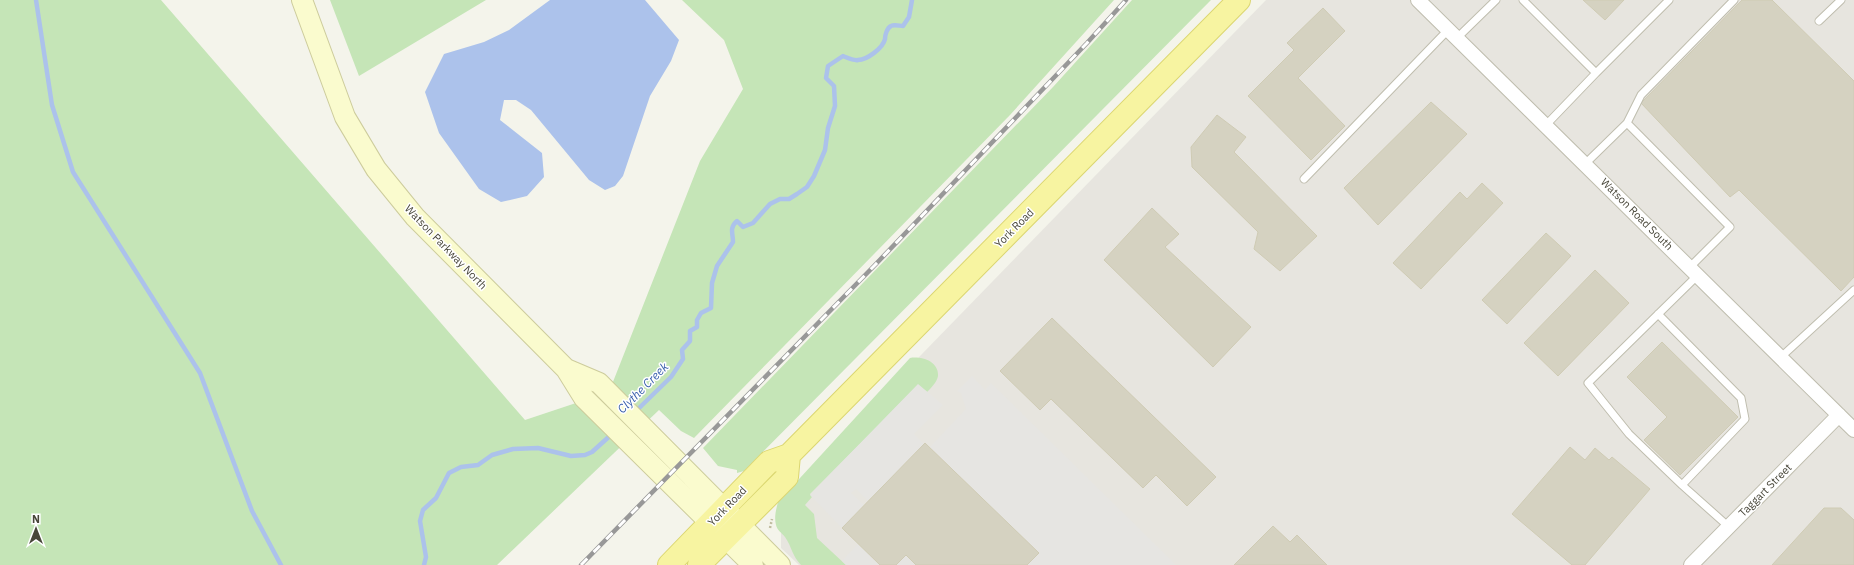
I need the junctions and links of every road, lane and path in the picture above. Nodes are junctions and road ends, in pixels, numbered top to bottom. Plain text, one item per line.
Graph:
1 (302, 0) edge
2 (1239, 0) edge
3 (1418, 0) edge
4 (1496, 0) edge
5 (1522, 0) edge
6 (1669, 0) edge
7 (1734, 0) edge
8 (1841, 0) edge
9 (1819, 21) dead end
10 (1452, 34) junction
11 (1596, 73) junction
12 (1627, 123) junction
13 (1546, 125) junction
14 (1586, 164) junction
15 (1304, 179) dead end
16 (1694, 271) junction
17 (1854, 290) edge
18 (1658, 314) junction
19 (1781, 357) junction
20 (566, 369) junction
21 (1839, 415) junction
22 (1854, 430) edge
23 (790, 455) junction
24 (1682, 486) junction
25 (725, 508) junction
26 (772, 513) dead end
27 (709, 524) junction
28 (1729, 527) junction
29 (770, 528) dead end
30 (733, 531) junction
31 (669, 565) edge
32 (699, 565) edge
33 (753, 565) edge
34 (780, 565) edge
35 (1691, 565) edge

1 - 20 main road, Watson Parkway North
2 - 23 main road, York Road
3 - 10 street, Watson Road South
4 - 10 lane
5 - 11 lane
6 - 11 lane
7 - 12 lane
8 - 9 lane
10 - 13 street, Watson Road South
10 - 15 lane
11 - 13 lane
12 - 14 lane
12 - 16 lane
13 - 14 street, Watson Road South
14 - 16 street, Watson Road South
16 - 18 lane
16 - 19 street, Watson Road South
17 - 19 lane
18 - 24 lane
18 - 24 lane
19 - 21 street, Watson Road South
20 - 25 main road, Watson Parkway North
20 - 27 main road, Watson Parkway North
21 - 22 street, Watson Road South
21 - 28 street, Taggart Street
23 - 25 main road, York Road
23 - 30 main road, York Road
24 - 28 lane
25 - 27 main road, York Road
25 - 30 main road, Watson Parkway North
26 - 29 path
27 - 30 main road, Watson Parkway North
27 - 31 main road, York Road
28 - 35 street, Taggart Street
30 - 32 main road, York Road
30 - 33 main road
30 - 34 main road

